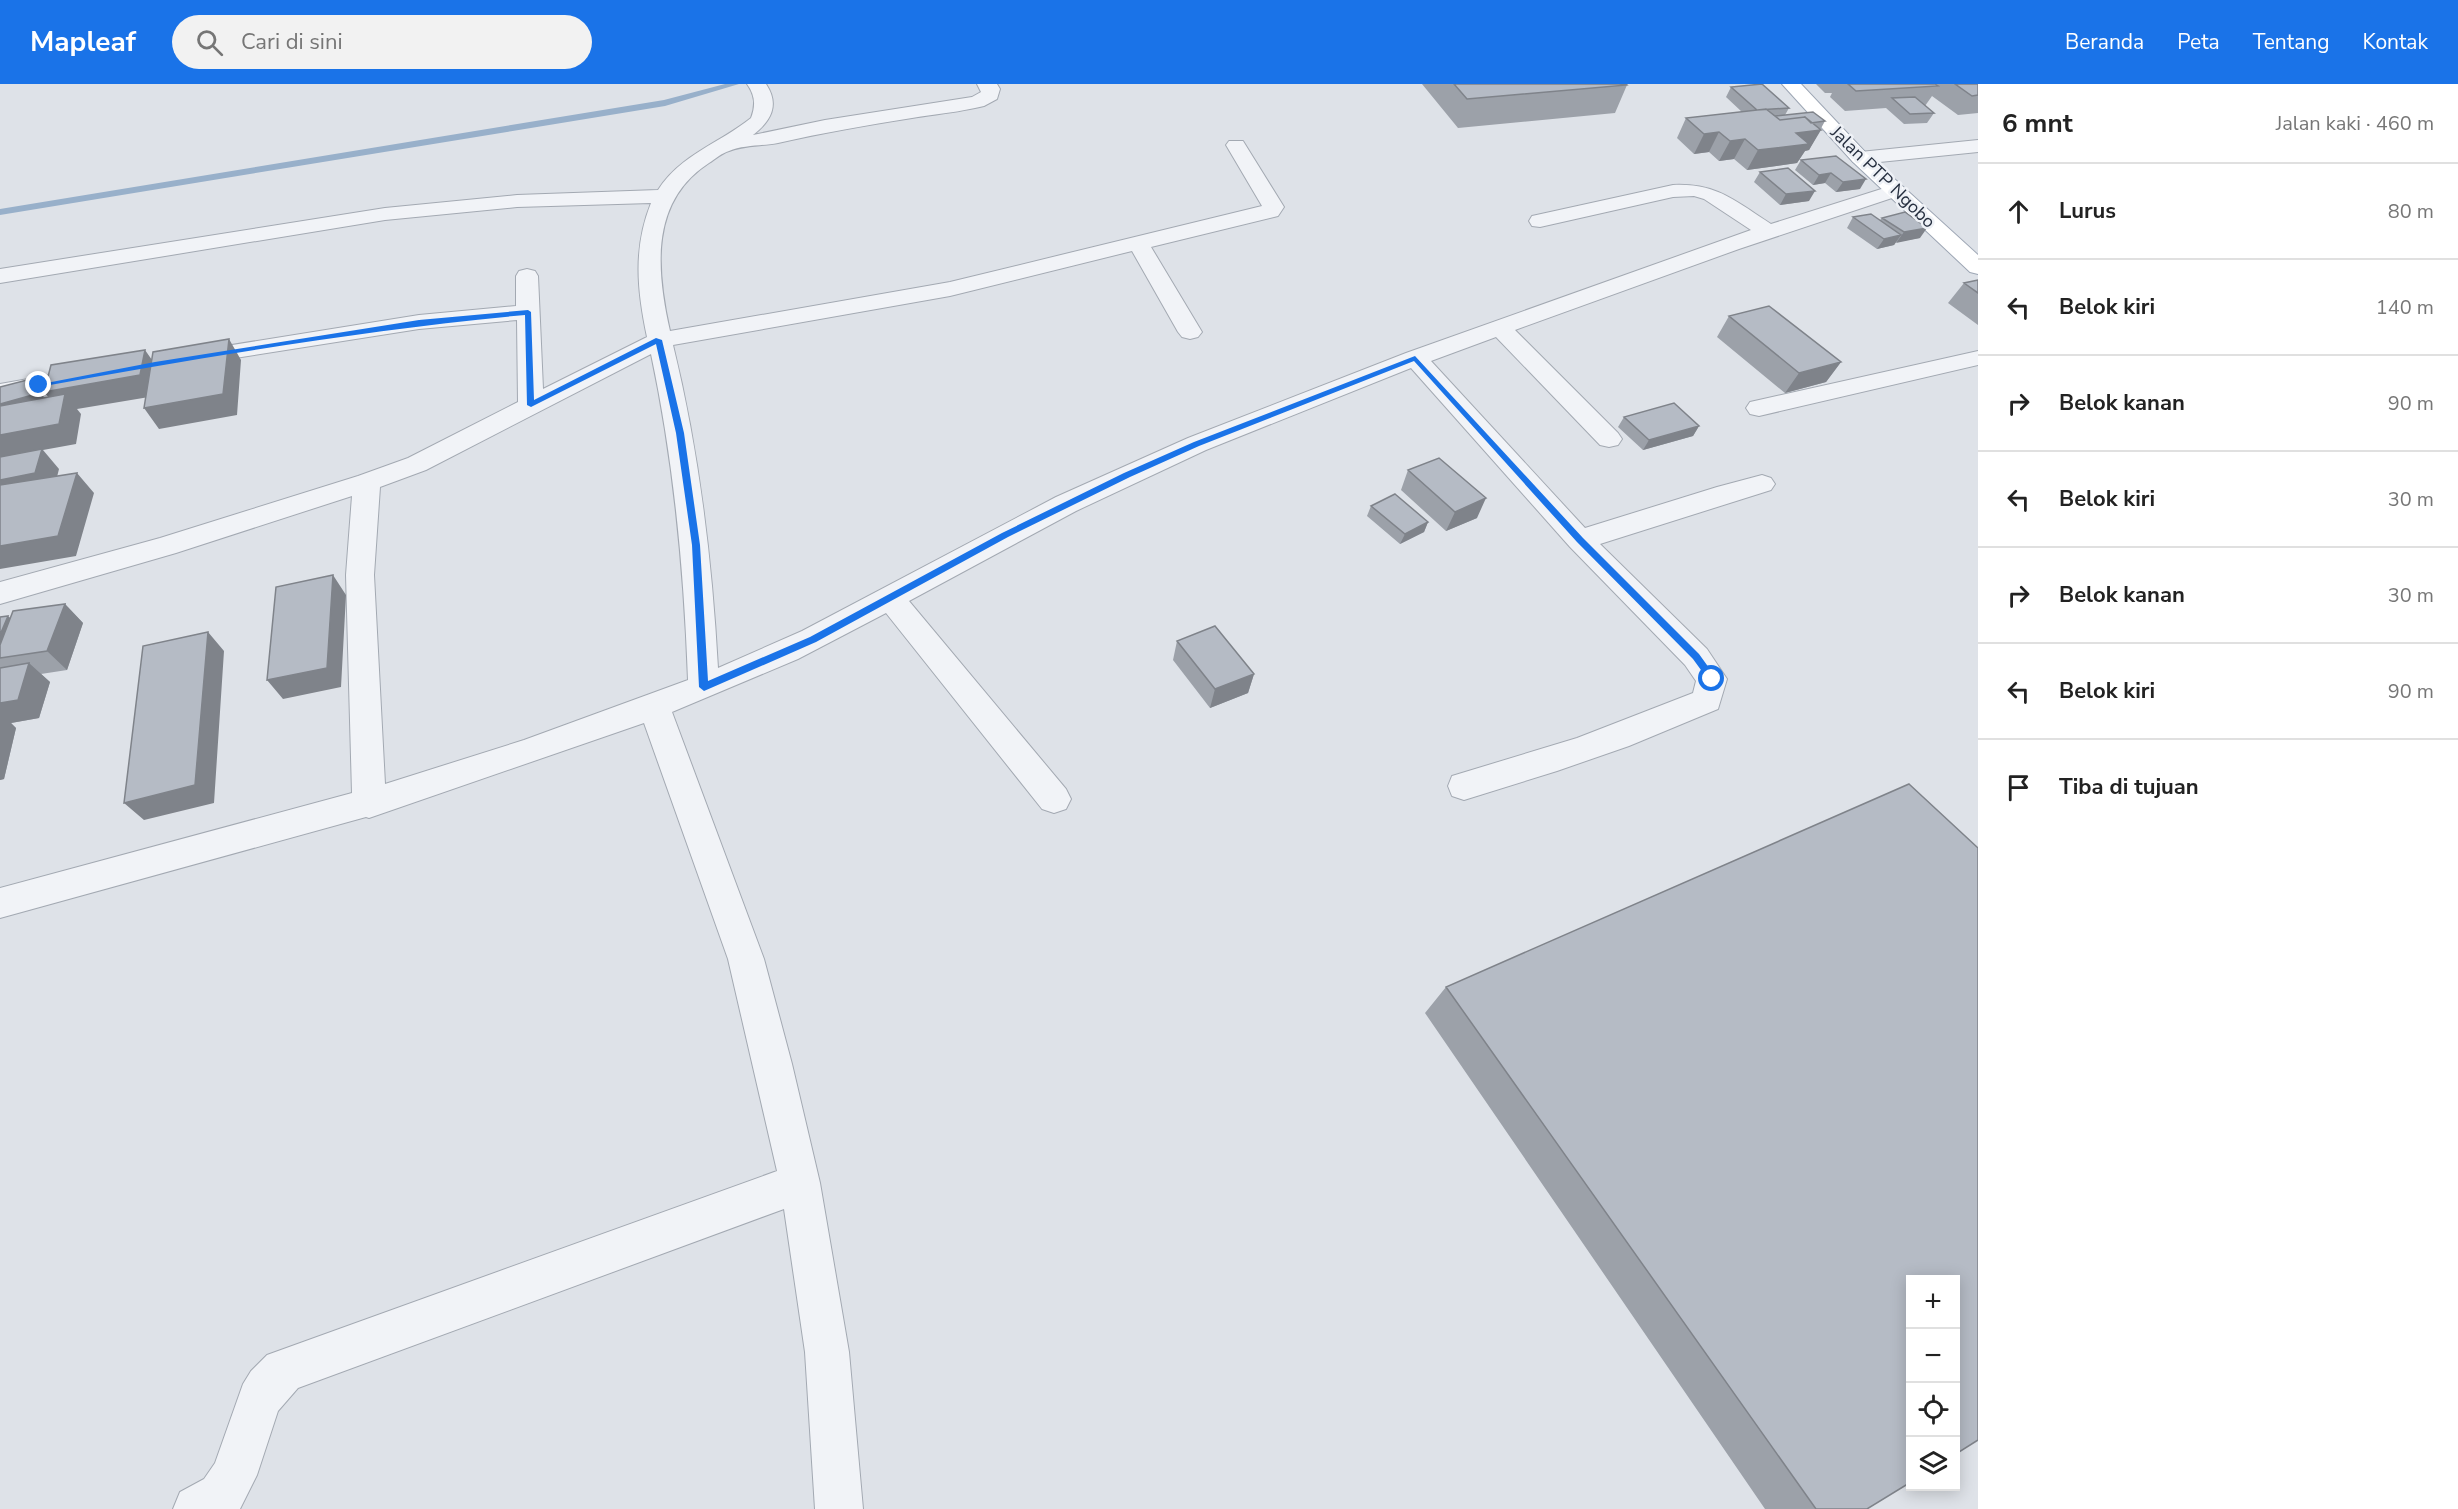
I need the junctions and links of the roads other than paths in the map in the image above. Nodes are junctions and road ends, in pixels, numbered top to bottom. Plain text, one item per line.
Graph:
1 (986, 84) edge
2 (1791, 84) edge
3 (764, 85) edge
4 (725, 144) junction
5 (1236, 145) dead end
6 (1978, 146) edge
7 (1860, 158) junction
8 (1894, 191) junction
9 (664, 196) junction
10 (1540, 221) dead end
11 (1768, 232) junction
12 (1138, 243) junction
13 (1975, 262) edge
14 (0, 276) edge
15 (527, 276) dead end
16 (528, 312) junction
17 (1500, 328) junction
18 (1190, 332) dead end
19 (659, 340) junction
20 (1415, 358) junction
21 (1978, 358) edge
22 (166, 362) edge
23 (109, 373) edge
24 (0, 392) edge
25 (531, 405) junction
26 (1759, 408) dead end
27 (1610, 439) dead end
28 (367, 482) junction
29 (1762, 484) dead end
30 (1580, 540) junction
31 (0, 593) edge
32 (889, 597) junction
33 (704, 687) junction
34 (654, 707) junction
35 (1464, 786) dead end
36 (1054, 799) dead end
37 (369, 804) junction
38 (0, 903) edge
39 (800, 1183) junction
40 (197, 1509) edge
41 (839, 1509) edge

1 - 4 street
2 - 7 main road, Jalan PTP Ngobo
3 - 4 street
4 - 9 street
5 - 12 street
6 - 7 street
7 - 8 main road, Jalan PTP Ngobo
8 - 11 street
8 - 13 main road, Jalan PTP Ngobo
9 - 14 street
9 - 19 street
10 - 11 street
11 - 17 street
12 - 18 street
12 - 19 street
15 - 16 street
16 - 22 street
16 - 25 street
17 - 20 street
17 - 27 street
19 - 25 street
19 - 33 street
20 - 30 street
20 - 32 street
21 - 26 street
23 - 24 street
25 - 28 street
28 - 31 street
28 - 37 street
29 - 30 street
30 - 35 street
32 - 33 street
32 - 36 street
33 - 34 street
34 - 37 street
34 - 39 street
37 - 38 street
39 - 40 street
39 - 41 street

